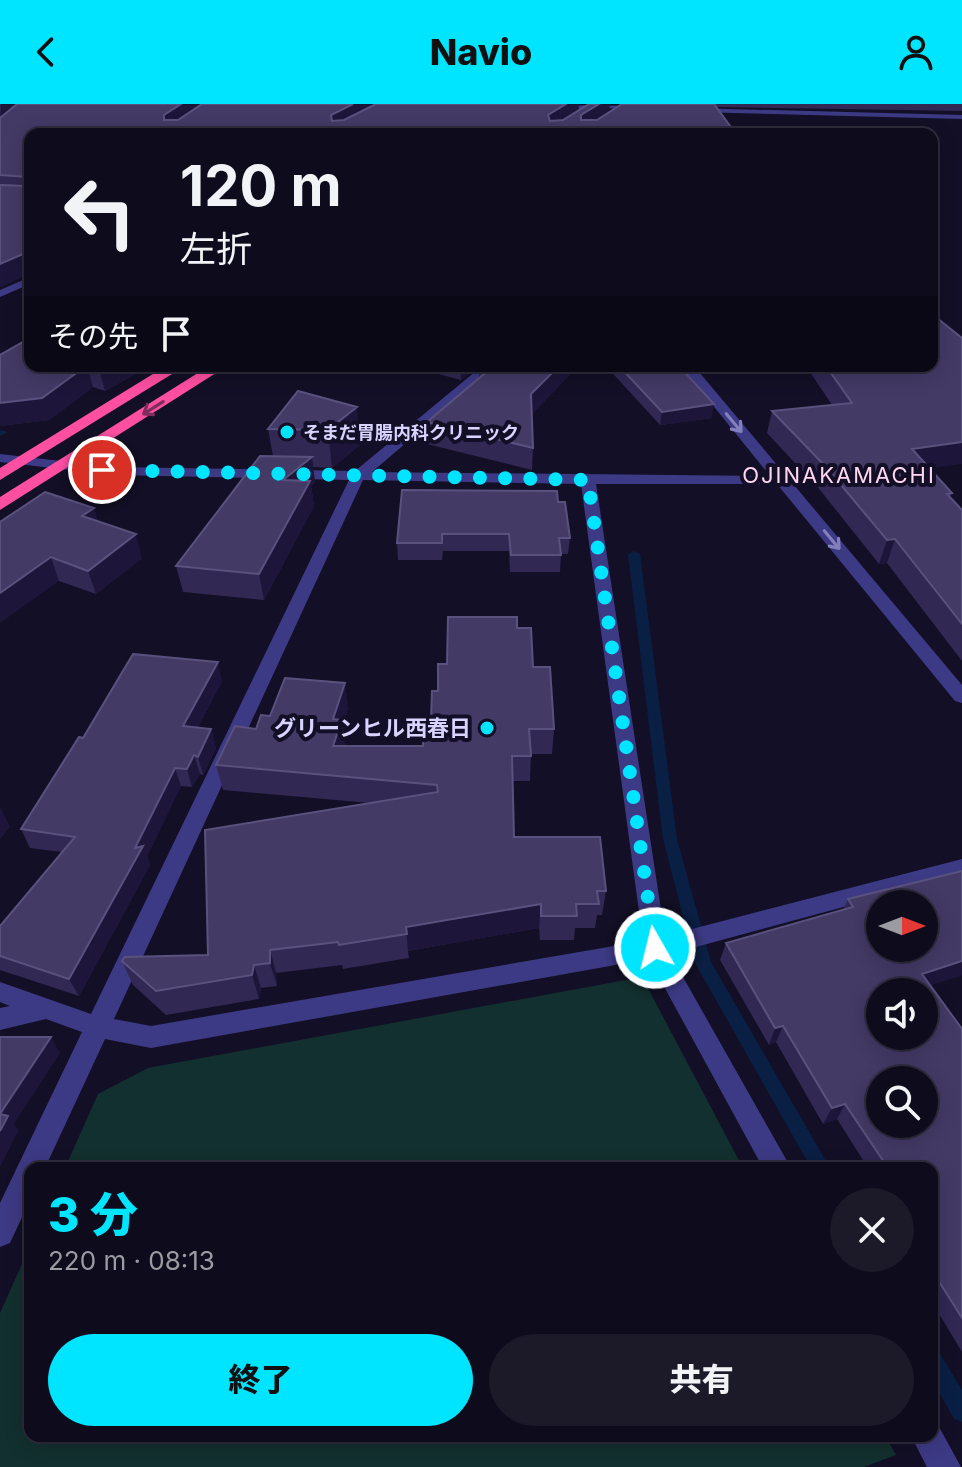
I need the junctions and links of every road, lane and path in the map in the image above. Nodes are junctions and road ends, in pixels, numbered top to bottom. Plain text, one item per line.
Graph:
1 (868, 104) edge
2 (599, 106) edge
3 (631, 106) edge
4 (548, 107) edge
5 (652, 109) edge
6 (683, 110) edge
7 (714, 111) junction
8 (880, 115) junction
9 (962, 117) edge
10 (722, 118) edge
11 (575, 121) edge
12 (608, 121) edge
13 (24, 283) edge
14 (0, 294) edge
15 (167, 372) edge
16 (210, 372) edge
17 (483, 372) edge
18 (692, 372) edge
19 (0, 458) edge
20 (23, 461) junction
21 (62, 466) junction
22 (0, 475) edge
23 (358, 476) junction
24 (588, 480) junction
25 (782, 480) junction
26 (0, 505) edge
27 (962, 697) edge
28 (962, 867) edge
29 (655, 948) junction
30 (0, 992) edge
31 (45, 1009) junction
32 (0, 1019) edge
33 (96, 1026) junction
34 (33, 1162) edge
35 (775, 1162) edge
36 (24, 1181) edge
37 (0, 1233) edge
38 (930, 1442) edge
39 (945, 1467) edge

1 - 8 street
2 - 3 street
2 - 4 street
2 - 11 highway
3 - 5 street
3 - 12 highway
6 - 7 street
7 - 8 street
7 - 10 street
8 - 9 street
13 - 14 street
15 - 20 highway
16 -> 21 highway
17 - 23 street
18 -> 25 street
19 - 20 street
20 - 21 street
20 - 22 highway
21 - 23 street
21 - 26 highway
23 - 24 street
23 - 33 street
24 - 25 street
24 - 29 street
25 -> 27 street
28 - 29 street
29 - 33 street
29 - 35 street
30 - 31 street
31 - 32 street
31 - 33 street
33 - 34 street
36 - 37 street
38 - 39 street

